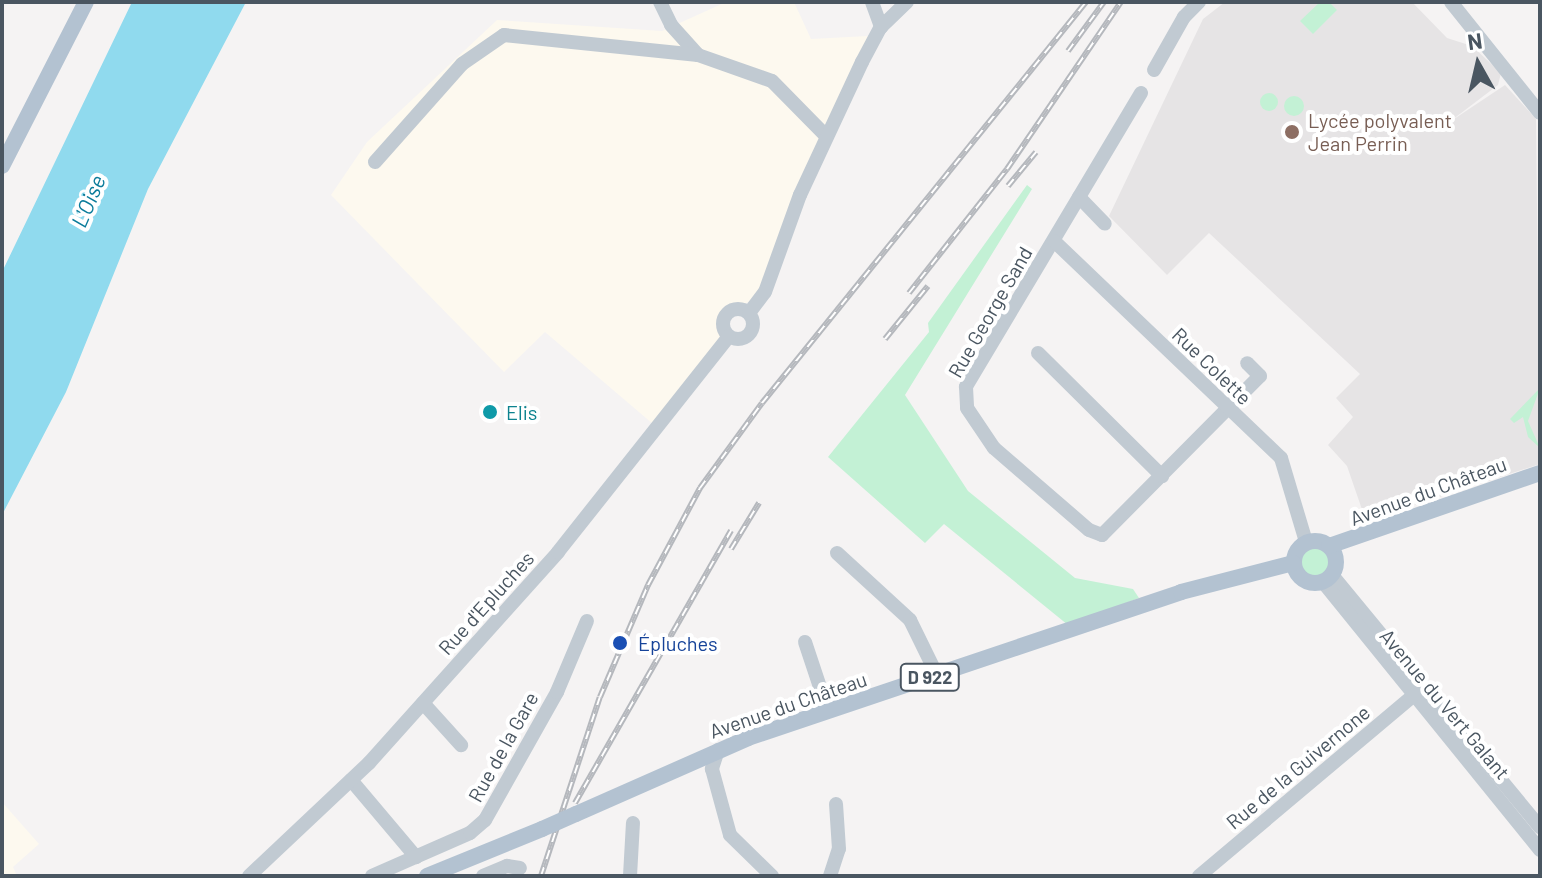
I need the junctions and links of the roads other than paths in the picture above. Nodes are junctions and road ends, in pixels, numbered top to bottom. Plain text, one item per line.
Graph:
1 (86, 2) edge
2 (660, 2) edge
3 (872, 2) edge
4 (907, 2) edge
5 (1199, 2) edge
6 (1451, 2) edge
7 (889, 8) edge
8 (881, 27) junction
9 (698, 55) junction
10 (1154, 70) dead end
11 (1141, 93) dead end
12 (1540, 113) edge
13 (827, 137) junction
14 (375, 162) dead end
15 (2, 166) edge
16 (1079, 197) junction
17 (1105, 224) dead end
18 (1054, 241) junction
19 (749, 313) junction
20 (729, 336) junction
21 (1038, 353) dead end
22 (1247, 363) dead end
23 (1228, 409) junction
24 (1540, 473) edge
25 (1162, 476) junction
26 (1540, 484) edge
27 (1306, 542) junction
28 (837, 553) dead end
29 (1293, 563) junction
30 (1330, 566) junction
31 (587, 621) dead end
32 (805, 642) dead end
33 (937, 675) junction
34 (1417, 692) junction
35 (423, 703) junction
36 (828, 711) junction
37 (461, 745) dead end
38 (718, 750) junction
39 (695, 760) junction
40 (712, 769) junction
41 (351, 780) junction
42 (836, 804) dead end
43 (633, 823) dead end
44 (1540, 827) edge
45 (1540, 850) edge
46 (416, 857) junction
47 (520, 868) dead end
48 (249, 876) edge
49 (372, 876) edge
50 (427, 876) edge
51 (483, 876) edge
52 (630, 876) edge
53 (772, 876) edge
54 (830, 876) edge
55 (1199, 876) edge

1 - 15 main road
2 - 9 street
3 - 8 street
4 - 7 street
5 - 10 street
6 - 12 street
7 - 8 street
8 - 13 street
9 - 13 street
9 - 14 street
11 - 16 street, Rue George Sand
13 - 19 street
16 - 17 street
16 - 18 street, Rue George Sand
18 - 23 street, Rue Colette
18 - 25 street, Rue George Sand
19 - 20 street
19 - 20 street
20 - 35 street, Rue d'Epluches
21 - 25 street
22 - 23 street, Rue George Sand
23 - 25 street, Rue George Sand
23 - 27 street, Rue Colette
24 - 30 main road, Avenue du Château
26 - 30 main road, Avenue du Château
27 - 29 main road
27 - 30 main road
28 - 33 street
29 - 30 main road
29 - 33 main road, Avenue du Château / D 922
30 - 34 street, Avenue du Vert Galant
31 - 46 street, Rue de la Gare
32 - 36 street
33 - 36 main road, Avenue du Château / D 922
34 - 44 street, Avenue du Vert Galant
34 - 45 street, Avenue du Vert Galant
34 - 55 street, Rue de la Guivernone
35 - 37 street
35 - 41 street, Rue d'Epluches
36 - 38 main road, Avenue du Château / D 922
38 - 39 main road, Avenue du Château / D 922
38 - 40 street
39 - 40 street
39 - 50 main road, Avenue du Château / D 922, bridge
40 - 53 street
41 - 46 street
41 - 48 street, Rue d'Epluches
42 - 54 street
43 - 52 street
46 - 49 street, Rue de la Gare
47 - 51 street

